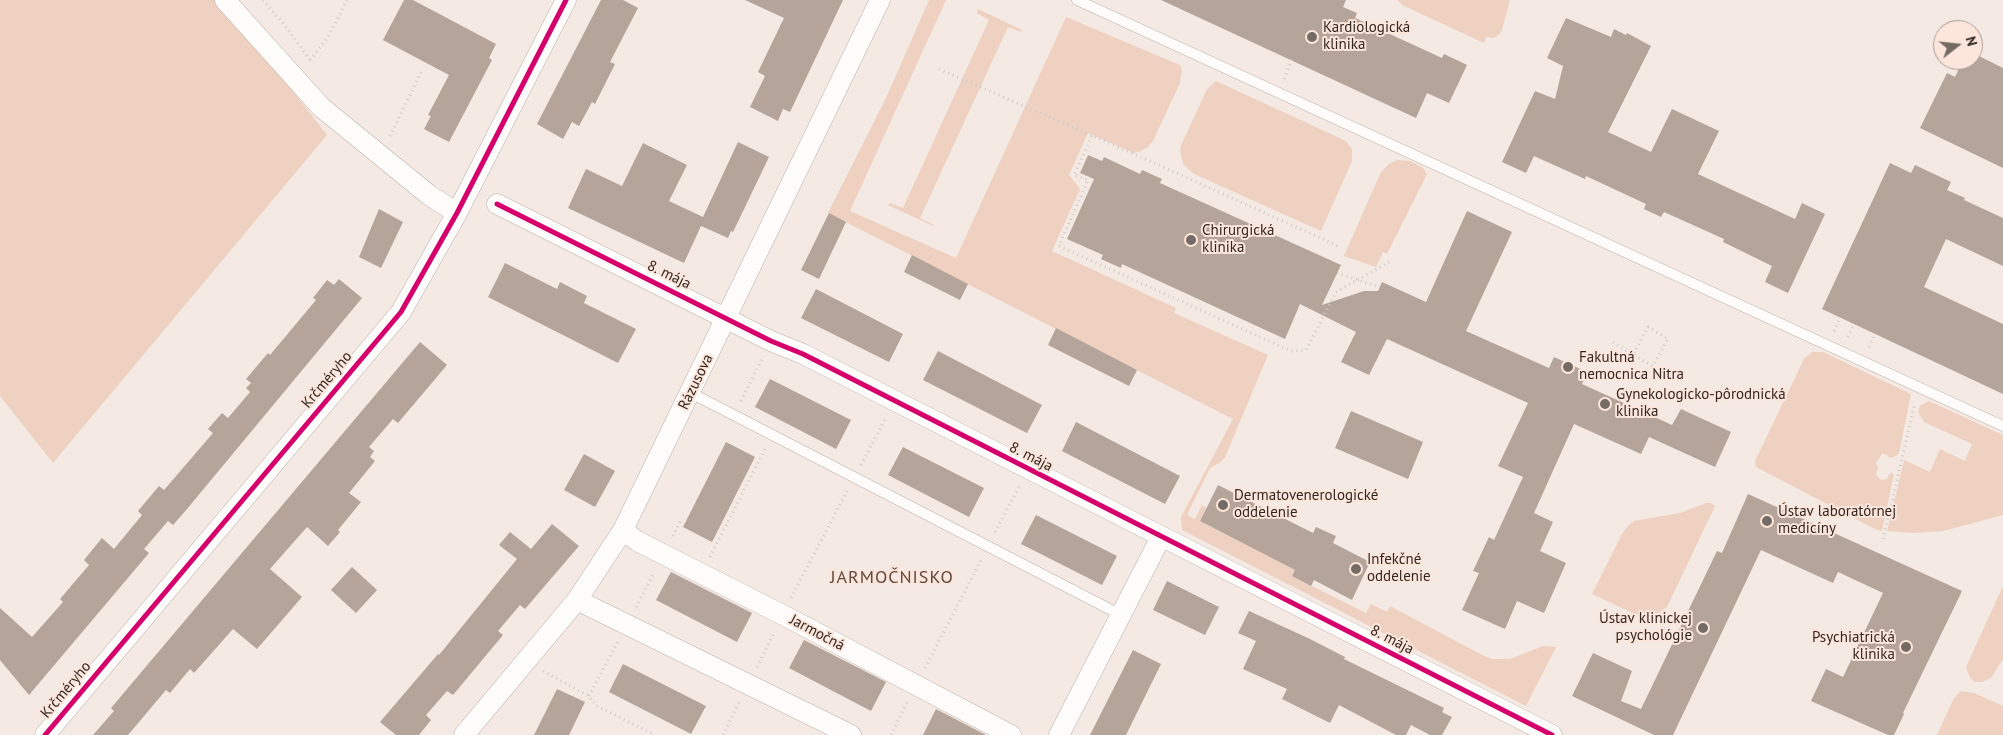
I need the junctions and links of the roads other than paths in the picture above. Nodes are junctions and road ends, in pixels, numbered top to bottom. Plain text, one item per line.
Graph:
1 (225, 0) edge
2 (566, 0) edge
3 (880, 0) edge
4 (1077, 0) edge
5 (497, 204) dead end
6 (457, 213) junction
7 (728, 318) junction
8 (691, 393) junction
9 (2003, 426) edge
10 (623, 530) junction
11 (1161, 537) junction
12 (577, 600) junction
13 (1121, 615) junction
14 (45, 735) edge
15 (464, 735) edge
16 (851, 735) edge
17 (1011, 735) edge
18 (1059, 735) edge
19 (1552, 735) edge

1 - 6 street
2 - 6 street, Krčméryho
3 - 7 street, Rázusova
4 - 9 lane
5 - 7 street, 8. mája
6 - 14 street, Krčméryho
7 - 8 street, Rázusova
7 - 11 street, 8. mája
8 - 10 street, Rázusova
8 - 13 lane
10 - 12 street, Rázusova
10 - 17 street, Jarmočná
11 - 13 street
11 - 19 street, 8. mája
12 - 15 street, Rázusova
12 - 16 street
13 - 18 street

